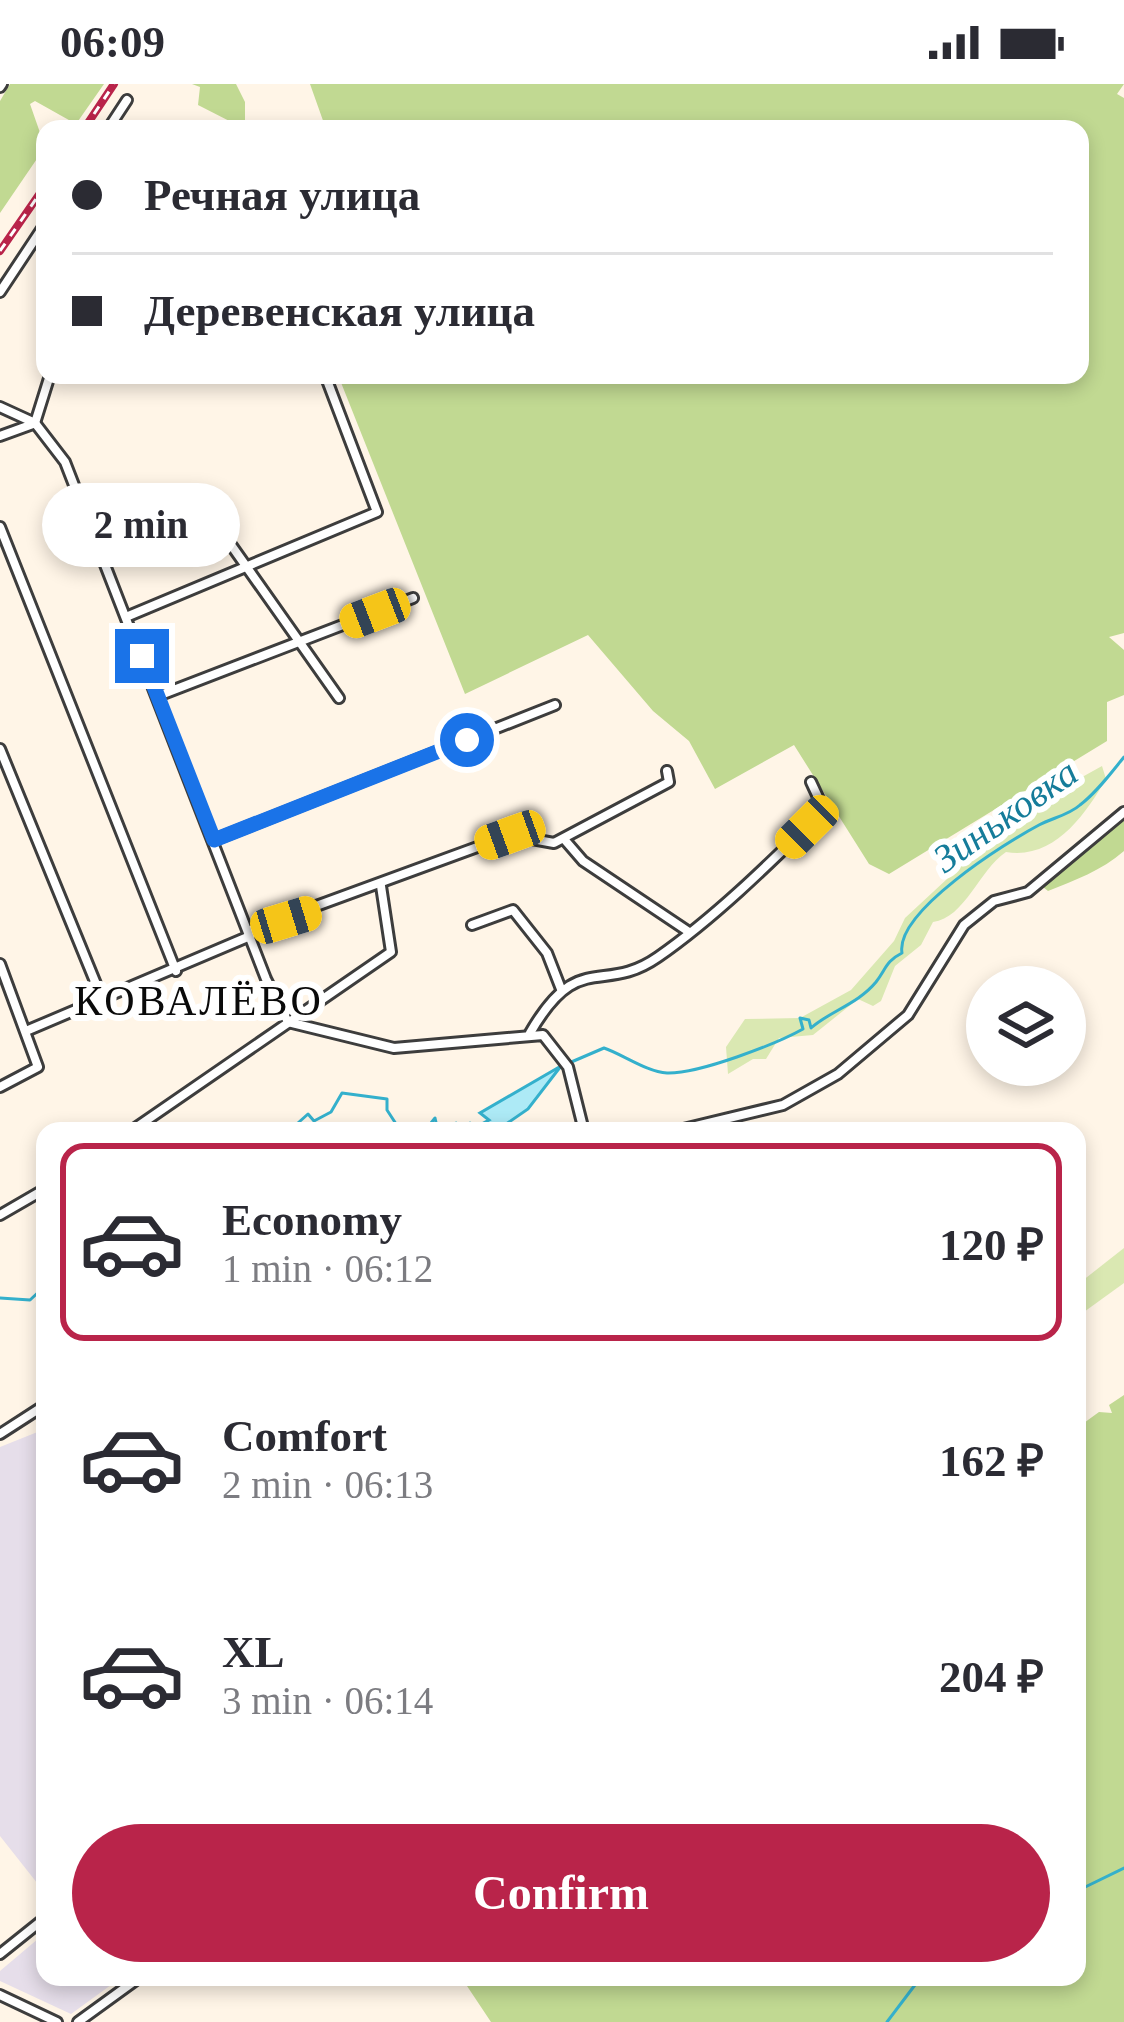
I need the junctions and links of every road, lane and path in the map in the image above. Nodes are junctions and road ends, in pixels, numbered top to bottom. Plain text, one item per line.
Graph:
1 (127, 100) dead end
2 (114, 120) edge
3 (36, 238) edge
4 (0, 292) edge
5 (47, 384) edge
6 (328, 384) edge
7 (0, 407) edge
8 (34, 423) junction
9 (0, 436) edge
10 (198, 498) dead end
11 (0, 527) edge
12 (247, 566) junction
13 (413, 598) dead end
14 (126, 617) junction
15 (299, 642) junction
16 (158, 696) junction
17 (339, 698) dead end
18 (555, 705) dead end
19 (0, 749) edge
20 (667, 771) dead end
21 (811, 782) dead end
22 (1124, 812) edge
23 (564, 839) junction
24 (214, 840) junction
25 (381, 886) junction
26 (472, 925) dead end
27 (689, 932) junction
28 (249, 934) junction
29 (0, 964) edge
30 (176, 971) junction
31 (561, 989) junction
32 (103, 1000) junction
33 (288, 1022) junction
34 (26, 1030) junction
35 (530, 1033) junction
36 (0, 1088) edge
37 (144, 1122) edge
38 (582, 1122) edge
39 (714, 1122) edge
40 (36, 1195) edge
41 (0, 1215) edge
42 (36, 1411) edge
43 (0, 1434) edge
44 (36, 1925) edge
45 (0, 1954) edge
46 (128, 1986) edge
47 (0, 1995) edge
48 (57, 2022) edge
49 (78, 2022) edge

1 - 2 street
3 - 4 street
5 - 8 street
6 - 12 street
7 - 8 street
8 - 9 street
8 - 14 street
10 - 12 street
11 - 30 street
12 - 14 street
12 - 15 street
13 - 15 street
14 - 16 street
15 - 16 street
15 - 17 street
16 - 24 street
18 - 24 street
19 - 32 street
20 - 23 street
21 - 27 street
22 - 39 street
23 - 25 street
23 - 27 street
24 - 28 street
25 - 28 street
25 - 33 street
26 - 31 street
27 - 31 street
28 - 30 street
28 - 33 street
29 - 34 street
30 - 32 street
31 - 35 street
32 - 34 street
33 - 35 street
33 - 37 street
34 - 36 street
35 - 38 street
40 - 41 street
42 - 43 street
44 - 45 street
46 - 49 street
47 - 48 street

